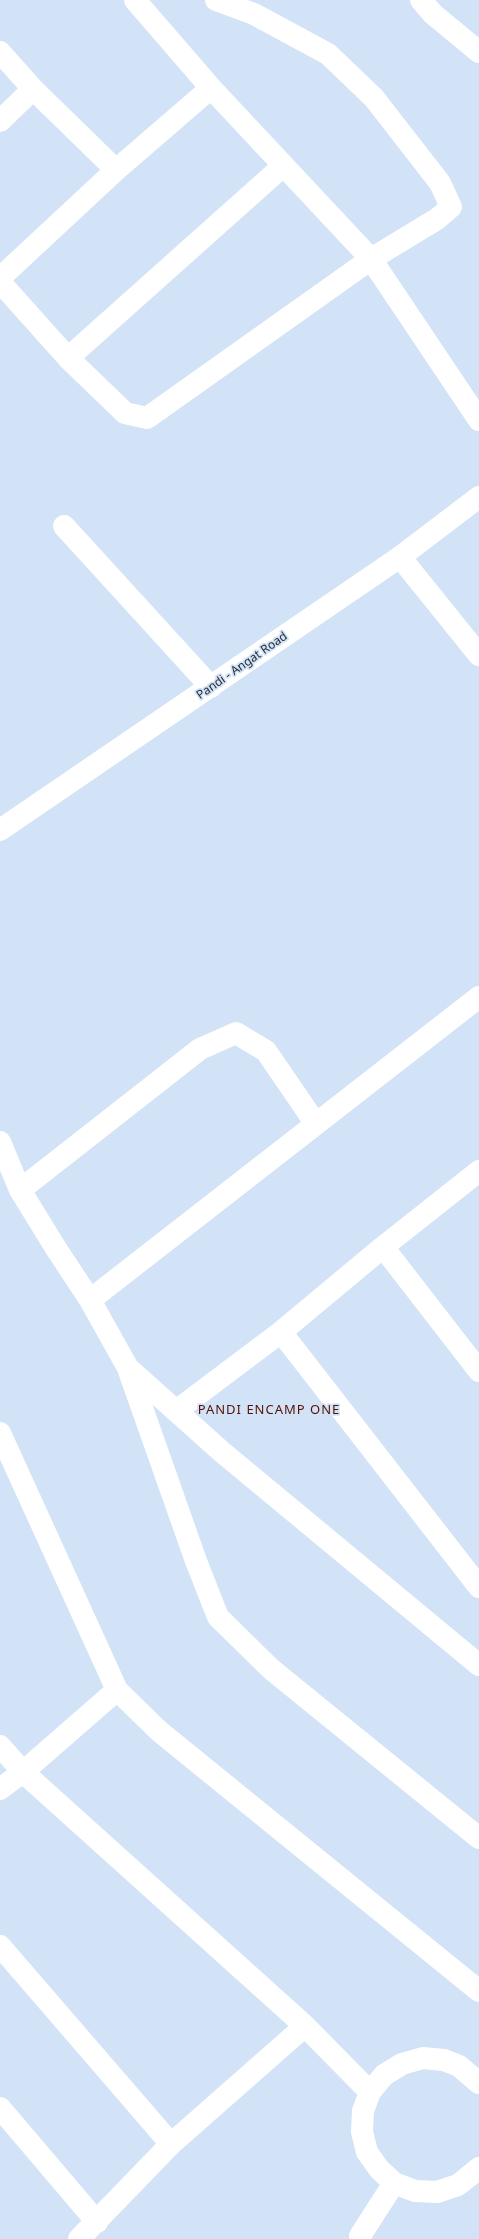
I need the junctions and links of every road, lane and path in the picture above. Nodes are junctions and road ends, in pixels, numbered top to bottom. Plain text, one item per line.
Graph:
1 (135, 0) edge
2 (216, 0) edge
3 (421, 0) edge
4 (0, 52) edge
5 (479, 52) edge
6 (211, 88) junction
7 (34, 89) junction
8 (0, 121) edge
9 (283, 166) junction
10 (116, 170) junction
11 (371, 259) junction
12 (0, 278) edge
13 (0, 282) edge
14 (68, 358) junction
15 (479, 420) edge
16 (479, 497) edge
17 (64, 526) dead end
18 (400, 557) junction
19 (479, 655) edge
20 (212, 687) junction
21 (0, 830) edge
22 (479, 997) edge
23 (316, 1124) junction
24 (0, 1142) edge
25 (479, 1171) edge
26 (20, 1190) junction
27 (383, 1247) junction
28 (90, 1300) junction
29 (281, 1332) junction
30 (128, 1368) junction
31 (479, 1371) edge
32 (176, 1411) junction
33 (0, 1433) edge
34 (479, 1587) edge
35 (479, 1665) edge
36 (117, 1690) junction
37 (0, 1746) edge
38 (23, 1772) junction
39 (0, 1789) edge
40 (479, 1838) edge
41 (0, 1946) edge
42 (479, 1991) edge
43 (305, 2026) junction
44 (477, 2078) edge
45 (370, 2092) junction
46 (0, 2108) edge
47 (171, 2144) junction
48 (478, 2172) edge
49 (394, 2183) junction
50 (97, 2222) junction
51 (361, 2238) edge
52 (79, 2239) edge

1 - 6 street
2 - 11 street
3 - 5 street
4 - 7 street
6 - 9 street
6 - 10 street
7 - 8 street
7 - 10 street
9 - 11 street
9 - 14 street
10 - 12 street
11 - 14 street
11 - 15 street
13 - 14 street
16 - 18 street, Pandi - Angat Road
17 - 20 street
18 - 19 street
18 - 20 street, Pandi - Angat Road
20 - 21 street, Pandi - Angat Road
22 - 23 street
23 - 26 street
23 - 28 street
24 - 26 street
25 - 27 street
26 - 28 street
27 - 29 street
27 - 31 street
28 - 30 street
29 - 32 street
29 - 34 street
30 - 32 street
30 - 40 street
32 - 35 street
33 - 36 street
36 - 38 street
36 - 42 street
37 - 38 street
38 - 39 street
38 - 43 street
41 - 47 street
43 - 45 street
43 - 47 street
44 - 45 street
45 - 49 street
46 - 50 street
47 - 50 street
48 - 49 street
49 - 51 street
50 - 52 street

